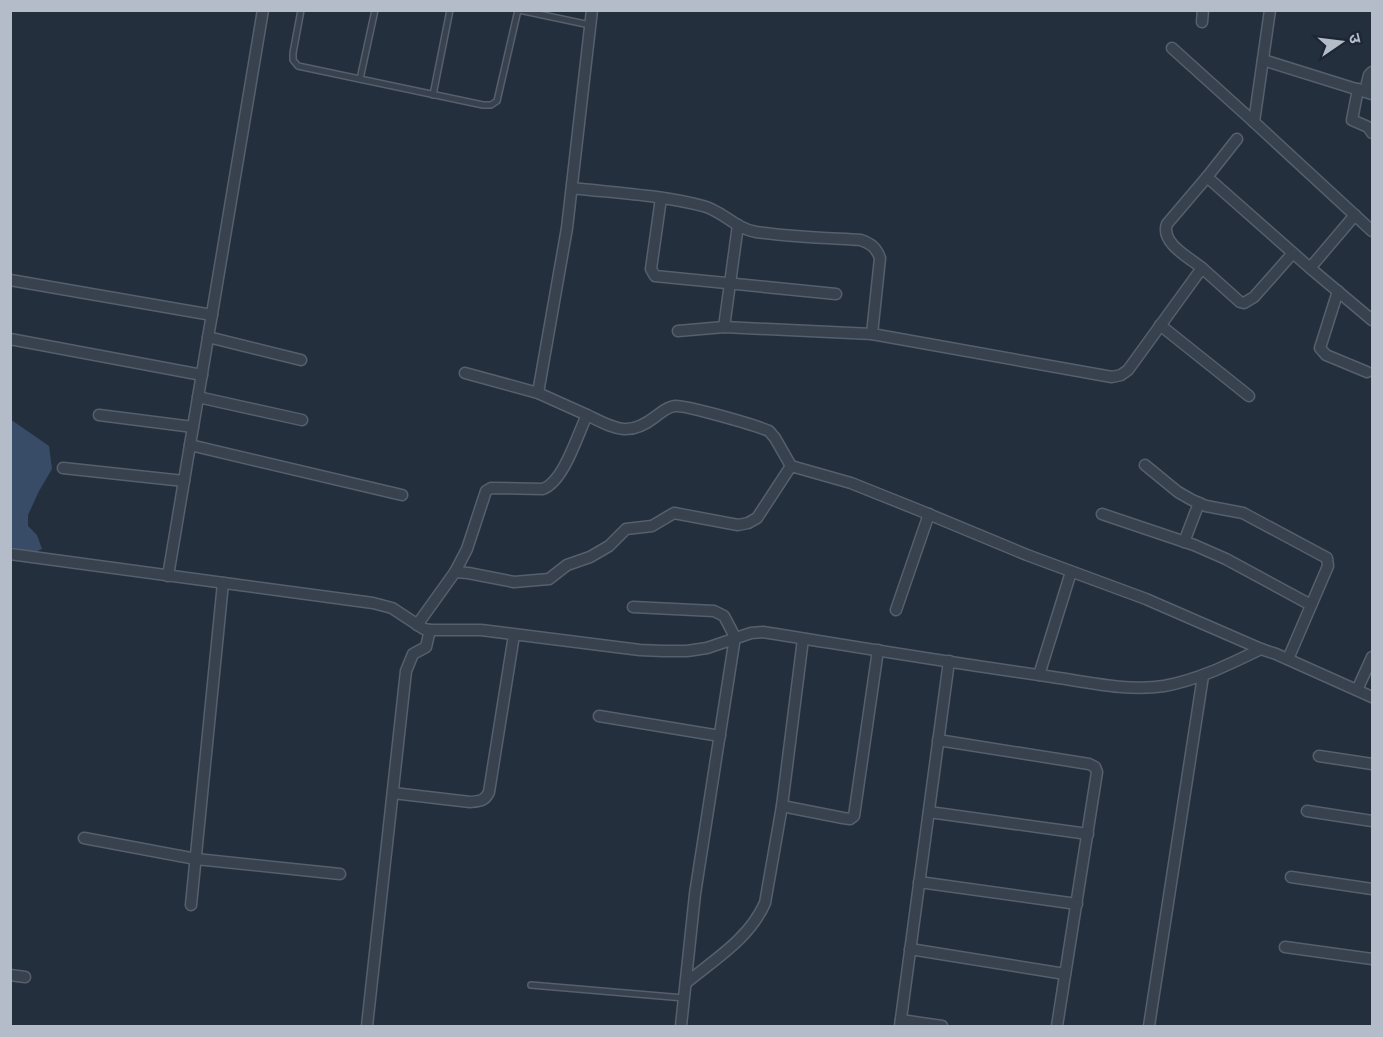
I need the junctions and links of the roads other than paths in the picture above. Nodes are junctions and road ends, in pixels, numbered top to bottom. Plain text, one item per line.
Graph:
1 (263, 10) edge
2 (301, 10) edge
3 (375, 10) edge
4 (450, 10) edge
5 (519, 10) edge
6 (592, 10) edge
7 (1270, 10) edge
8 (590, 25) junction
9 (1172, 48) dead end
10 (1263, 60) junction
11 (1372, 72) edge
12 (360, 80) junction
13 (1365, 92) edge
14 (433, 95) junction
15 (1254, 122) junction
16 (1372, 132) edge
17 (1237, 139) dead end
18 (1207, 177) junction
19 (572, 188) junction
20 (661, 198) junction
21 (1355, 215) junction
22 (738, 225) junction
23 (1372, 231) edge
24 (1293, 253) junction
25 (1202, 268) junction
26 (1310, 268) junction
27 (10, 280) edge
28 (730, 283) junction
29 (1338, 291) junction
30 (836, 294) dead end
31 (212, 315) junction
32 (1372, 320) edge
33 (1160, 325) junction
34 (724, 327) junction
35 (678, 331) dead end
36 (872, 334) junction
37 (208, 337) junction
38 (10, 339) edge
39 (302, 360) dead end
40 (1367, 372) dead end
41 (465, 373) dead end
42 (202, 375) junction
43 (538, 393) junction
44 (1249, 396) dead end
45 (198, 397) junction
46 (99, 415) dead end
47 (587, 415) junction
48 (302, 420) dead end
49 (193, 427) junction
50 (190, 445) junction
51 (1145, 465) dead end
52 (791, 466) junction
53 (63, 468) dead end
54 (184, 481) junction
55 (402, 495) dead end
56 (1199, 503) junction
57 (929, 514) junction
58 (1102, 514) dead end
59 (1184, 542) junction
60 (10, 554) edge
61 (455, 572) junction
62 (1071, 572) junction
63 (168, 576) junction
64 (223, 583) junction
65 (1311, 605) junction
66 (633, 607) dead end
67 (896, 610) dead end
68 (417, 625) junction
69 (430, 630) junction
70 (514, 635) junction
71 (735, 637) junction
72 (803, 639) junction
73 (1261, 649) junction
74 (878, 650) junction
75 (1372, 657) edge
76 (1288, 659) junction
77 (949, 661) junction
78 (1039, 675) junction
79 (1203, 675) junction
80 (1357, 690) junction
81 (1372, 697) edge
82 (599, 716) dead end
83 (720, 736) junction
84 (938, 740) junction
85 (1319, 756) dead end
86 (1372, 764) edge
87 (393, 793) junction
88 (783, 806) junction
89 (1307, 811) dead end
90 (929, 812) junction
91 (1372, 820) edge
92 (1088, 834) junction
93 (84, 838) dead end
94 (196, 859) junction
95 (340, 874) dead end
96 (1291, 877) dead end
97 (919, 882) junction
98 (1372, 889) edge
99 (1077, 904) junction
100 (191, 905) dead end
101 (1285, 947) dead end
102 (910, 949) junction
103 (1372, 958) edge
104 (1065, 974) junction
105 (10, 975) edge
106 (25, 977) dead end
107 (686, 983) junction
108 (531, 985) dead end
109 (684, 998) junction
110 (900, 1023) edge
111 (367, 1026) edge
112 (681, 1026) edge
113 (942, 1026) edge
114 (1057, 1026) edge
115 (1149, 1026) edge

1 - 31 street
2 - 12 lane
3 - 12 lane
4 - 14 lane
5 - 8 lane
5 - 14 lane
6 - 8 street
7 - 10 street
8 - 19 street
9 - 15 street
10 - 13 street
10 - 15 street
11 - 13 street
12 - 14 lane
13 - 16 street
15 - 21 street
17 - 18 street
18 - 24 street
18 - 25 street
19 - 20 street
19 - 43 street
20 - 22 street
20 - 28 street
21 - 23 street
21 - 26 street
22 - 28 street
22 - 36 street
24 - 25 street
24 - 26 street
25 - 33 street
26 - 29 street
27 - 31 street
28 - 30 street
28 - 34 street
29 - 32 street
29 - 40 street
31 - 37 street
33 - 36 street
33 - 44 street
34 - 35 street
34 - 36 street
37 - 39 street
37 - 42 street
38 - 42 street
41 - 43 street
42 - 45 street
43 - 47 street
45 - 48 street
45 - 49 street
46 - 49 street
47 - 52 street
47 - 61 street
49 - 50 street
50 - 54 street
50 - 55 street
51 - 56 street
52 - 57 street
52 - 61 street
53 - 54 street
54 - 63 street
56 - 59 street
56 - 65 street
57 - 62 street
57 - 67 street
58 - 59 street
59 - 65 street
60 - 63 street
61 - 68 street
62 - 73 street
62 - 78 street
63 - 64 street
64 - 68 street
64 - 94 street
65 - 76 street
66 - 71 street
68 - 69 street
69 - 70 street
69 - 87 street
70 - 71 street
70 - 87 street
71 - 72 street
71 - 83 street
72 - 74 street
72 - 88 street
73 - 76 street
73 - 79 street
74 - 77 street
74 - 88 street
75 - 80 street
76 - 80 street
77 - 78 street
77 - 84 street
78 - 79 street
79 - 115 street
80 - 81 street
82 - 83 street
83 - 107 street
84 - 90 street
84 - 92 street
85 - 86 street
87 - 111 street
88 - 107 street
89 - 91 street
90 - 92 street
90 - 97 street
92 - 99 street
93 - 94 street
94 - 95 street
94 - 100 street
96 - 98 street
97 - 99 street
97 - 102 street
99 - 104 street
101 - 103 street
102 - 104 street
102 - 110 street
104 - 114 street
105 - 106 street
107 - 109 street
108 - 109 lane
109 - 112 street
110 - 113 street

